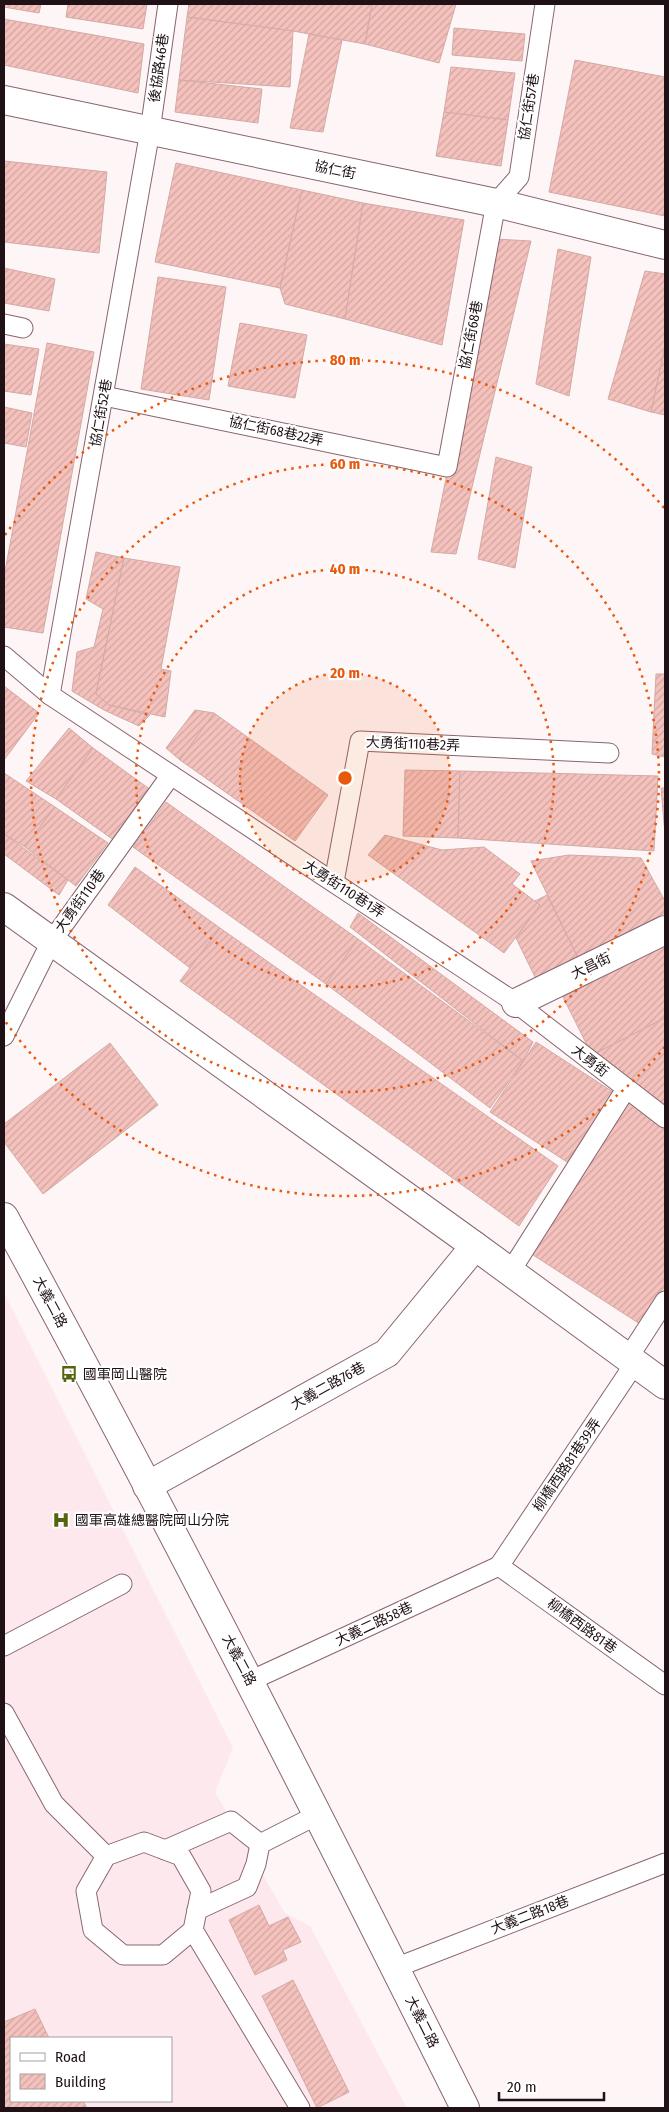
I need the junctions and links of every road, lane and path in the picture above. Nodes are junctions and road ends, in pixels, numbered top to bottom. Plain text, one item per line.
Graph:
1 (168, 4) edge
2 (545, 4) edge
3 (4, 100) edge
4 (150, 131) junction
5 (496, 203) junction
6 (665, 245) edge
7 (4, 324) edge
8 (23, 328) dead end
9 (104, 396) junction
10 (447, 467) joint
11 (4, 656) edge
12 (50, 695) junction
13 (609, 753) dead end
14 (171, 775) junction
15 (334, 882) junction
16 (4, 907) edge
17 (665, 930) edge
18 (51, 942) junction
19 (516, 1003) junction
20 (4, 1036) edge
21 (626, 1090) junction
22 (665, 1118) edge
23 (4, 1217) edge
24 (475, 1246) junction
25 (510, 1272) junction
26 (665, 1301) edge
27 (631, 1360) junction
28 (665, 1385) edge
29 (147, 1486) junction
30 (499, 1566) junction
31 (122, 1584) dead end
32 (4, 1646) edge
33 (250, 1681) junction
34 (665, 1685) edge
35 (4, 1713) edge
36 (317, 1815) junction
37 (260, 1844) junction
38 (165, 1850) junction
39 (106, 1856) junction
40 (665, 1863) edge
41 (197, 1910) junction
42 (194, 1930) junction
43 (395, 1968) junction
44 (300, 2108) edge
45 (465, 2108) edge

1 - 4 lane, 後協路46巷
2 - 5 lane, 協仁街57巷
3 - 4 street, 協仁街
4 - 5 street, 協仁街
4 - 9 lane, 協仁街52巷
5 - 6 street, 協仁街
5 - 10 lane, 協仁街68巷
7 - 8 lane
9 - 10 lane, 協仁街68巷22弄
9 - 12 lane, 協仁街52巷
11 - 12 lane, 大勇街110巷1弄
12 - 14 lane, 大勇街110巷1弄
13 - 15 lane, 大勇街110巷2弄
14 - 15 lane, 大勇街110巷1弄
14 - 18 lane, 大勇街110巷
15 - 19 lane, 大勇街110巷1弄
16 - 18 street
17 - 19 street, 大昌街
18 - 20 lane, 大勇街110巷
18 - 24 street
19 - 21 lane, 大勇街
21 - 22 lane, 大勇街
21 - 25 lane
23 - 29 street, 大義二路
24 - 25 street
24 - 29 street, 大義二路76巷
25 - 27 street
26 - 27 lane, 柳橋西路81巷39弄
27 - 28 street
27 - 30 lane, 柳橋西路81巷39弄
29 - 33 street, 大義二路
30 - 33 lane, 大義二路58巷
30 - 34 lane, 柳橋西路81巷
31 - 32 lane
33 - 36 street, 大義二路
35 - 39 lane
36 - 37 lane
36 - 43 street, 大義二路
37 - 38 lane
37 - 41 lane
38 - 39 lane
38 - 41 lane
39 - 42 lane
40 - 43 lane, 大義二路18巷
41 - 42 lane
42 - 44 lane
43 - 45 street, 大義二路

